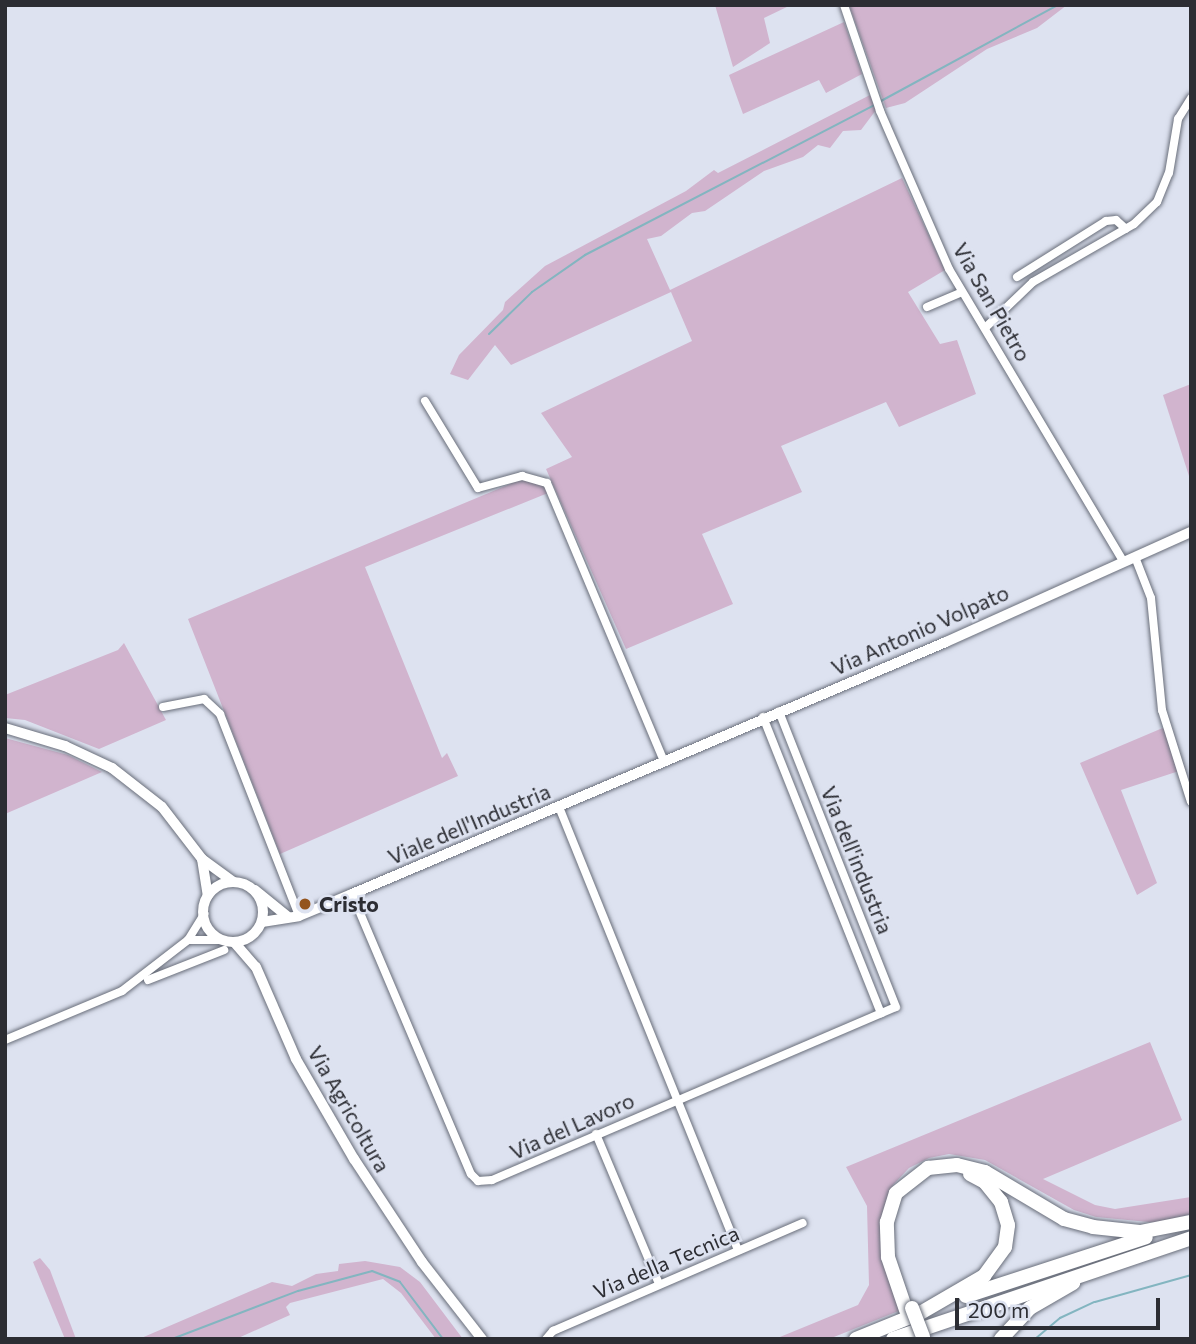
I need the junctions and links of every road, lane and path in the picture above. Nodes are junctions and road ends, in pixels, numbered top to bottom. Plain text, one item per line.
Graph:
1 (844, 5) edge
2 (1191, 98) edge
3 (1126, 229) junction
4 (1017, 277) dead end
5 (962, 292) junction
6 (928, 306) dead end
7 (985, 328) junction
8 (425, 401) dead end
9 (1191, 532) edge
10 (1135, 557) junction
11 (1124, 562) junction
12 (163, 707) dead end
13 (779, 711) junction
14 (763, 718) junction
15 (5, 728) edge
16 (664, 762) junction
17 (1191, 802) edge
18 (559, 807) junction
19 (202, 859) junction
20 (234, 882) junction
21 (255, 890) junction
22 (352, 894) junction
23 (208, 896) junction
24 (204, 914) junction
25 (293, 917) junction
26 (258, 927) junction
27 (188, 940) junction
28 (227, 944) junction
29 (174, 951) junction
30 (182, 967) junction
31 (256, 967) junction
32 (148, 980) dead end
33 (889, 989) junction
34 (874, 996) junction
35 (881, 1013) junction
36 (5, 1040) edge
37 (678, 1098) junction
38 (596, 1134) junction
39 (1191, 1222) edge
40 (803, 1223) dead end
41 (1191, 1239) edge
42 (738, 1250) junction
43 (659, 1284) junction
44 (914, 1310) junction
45 (920, 1338) edge
46 (482, 1339) edge
47 (546, 1339) edge
48 (856, 1339) edge
49 (893, 1339) edge
50 (1001, 1339) edge

1 - 5 street, Via San Pietro
2 - 3 street
3 - 4 street
3 - 7 street
5 - 6 street
5 - 7 street, Via San Pietro
7 - 11 street, Via San Pietro
8 - 16 street
9 - 10 street, Via Antonio Volpato
10 - 11 street, Via Antonio Volpato
10 - 17 street
11 - 13 street, Via Antonio Volpato
12 - 25 street
13 - 14 street, Via Antonio Volpato
13 - 33 street, Via dell'industria
14 - 16 street, Via Antonio Volpato
14 - 34 street, Via dell'industria
15 - 19 main road
16 - 18 street, Viale dell'Industria
18 - 22 street, Viale dell'Industria
18 - 37 street
19 - 20 main road
19 - 23 main road
20 - 21 main road
20 - 23 main road
21 - 25 street
21 - 26 main road
22 - 25 street, Viale dell'Industria
22 - 38 street, Via del Lavoro
23 - 24 main road
24 - 27 street
24 - 28 main road
25 - 26 street, Viale dell'Industria
26 - 28 main road, Viale dell'Industria
26 - 31 main road, Via Agricoltura
27 - 28 street, Viale dell'Industria
27 - 29 street
28 - 30 street
28 - 31 main road, Via Agricoltura
29 - 30 street
29 - 36 street
30 - 32 street
31 - 46 main road, Via Agricoltura
33 - 34 street
33 - 35 street
34 - 35 street, Via dell'industria
35 - 37 street
37 - 38 street, Via del Lavoro
37 - 42 street
38 - 43 street
39 - 44 highway
39 - 44 highway
40 - 42 street, Via della Tecnica
41 - 49 highway
41 - 50 highway
42 - 43 street, Via della Tecnica
43 - 47 street, Via della Tecnica
44 - 44 highway
44 - 45 highway, bridge
44 - 48 highway

